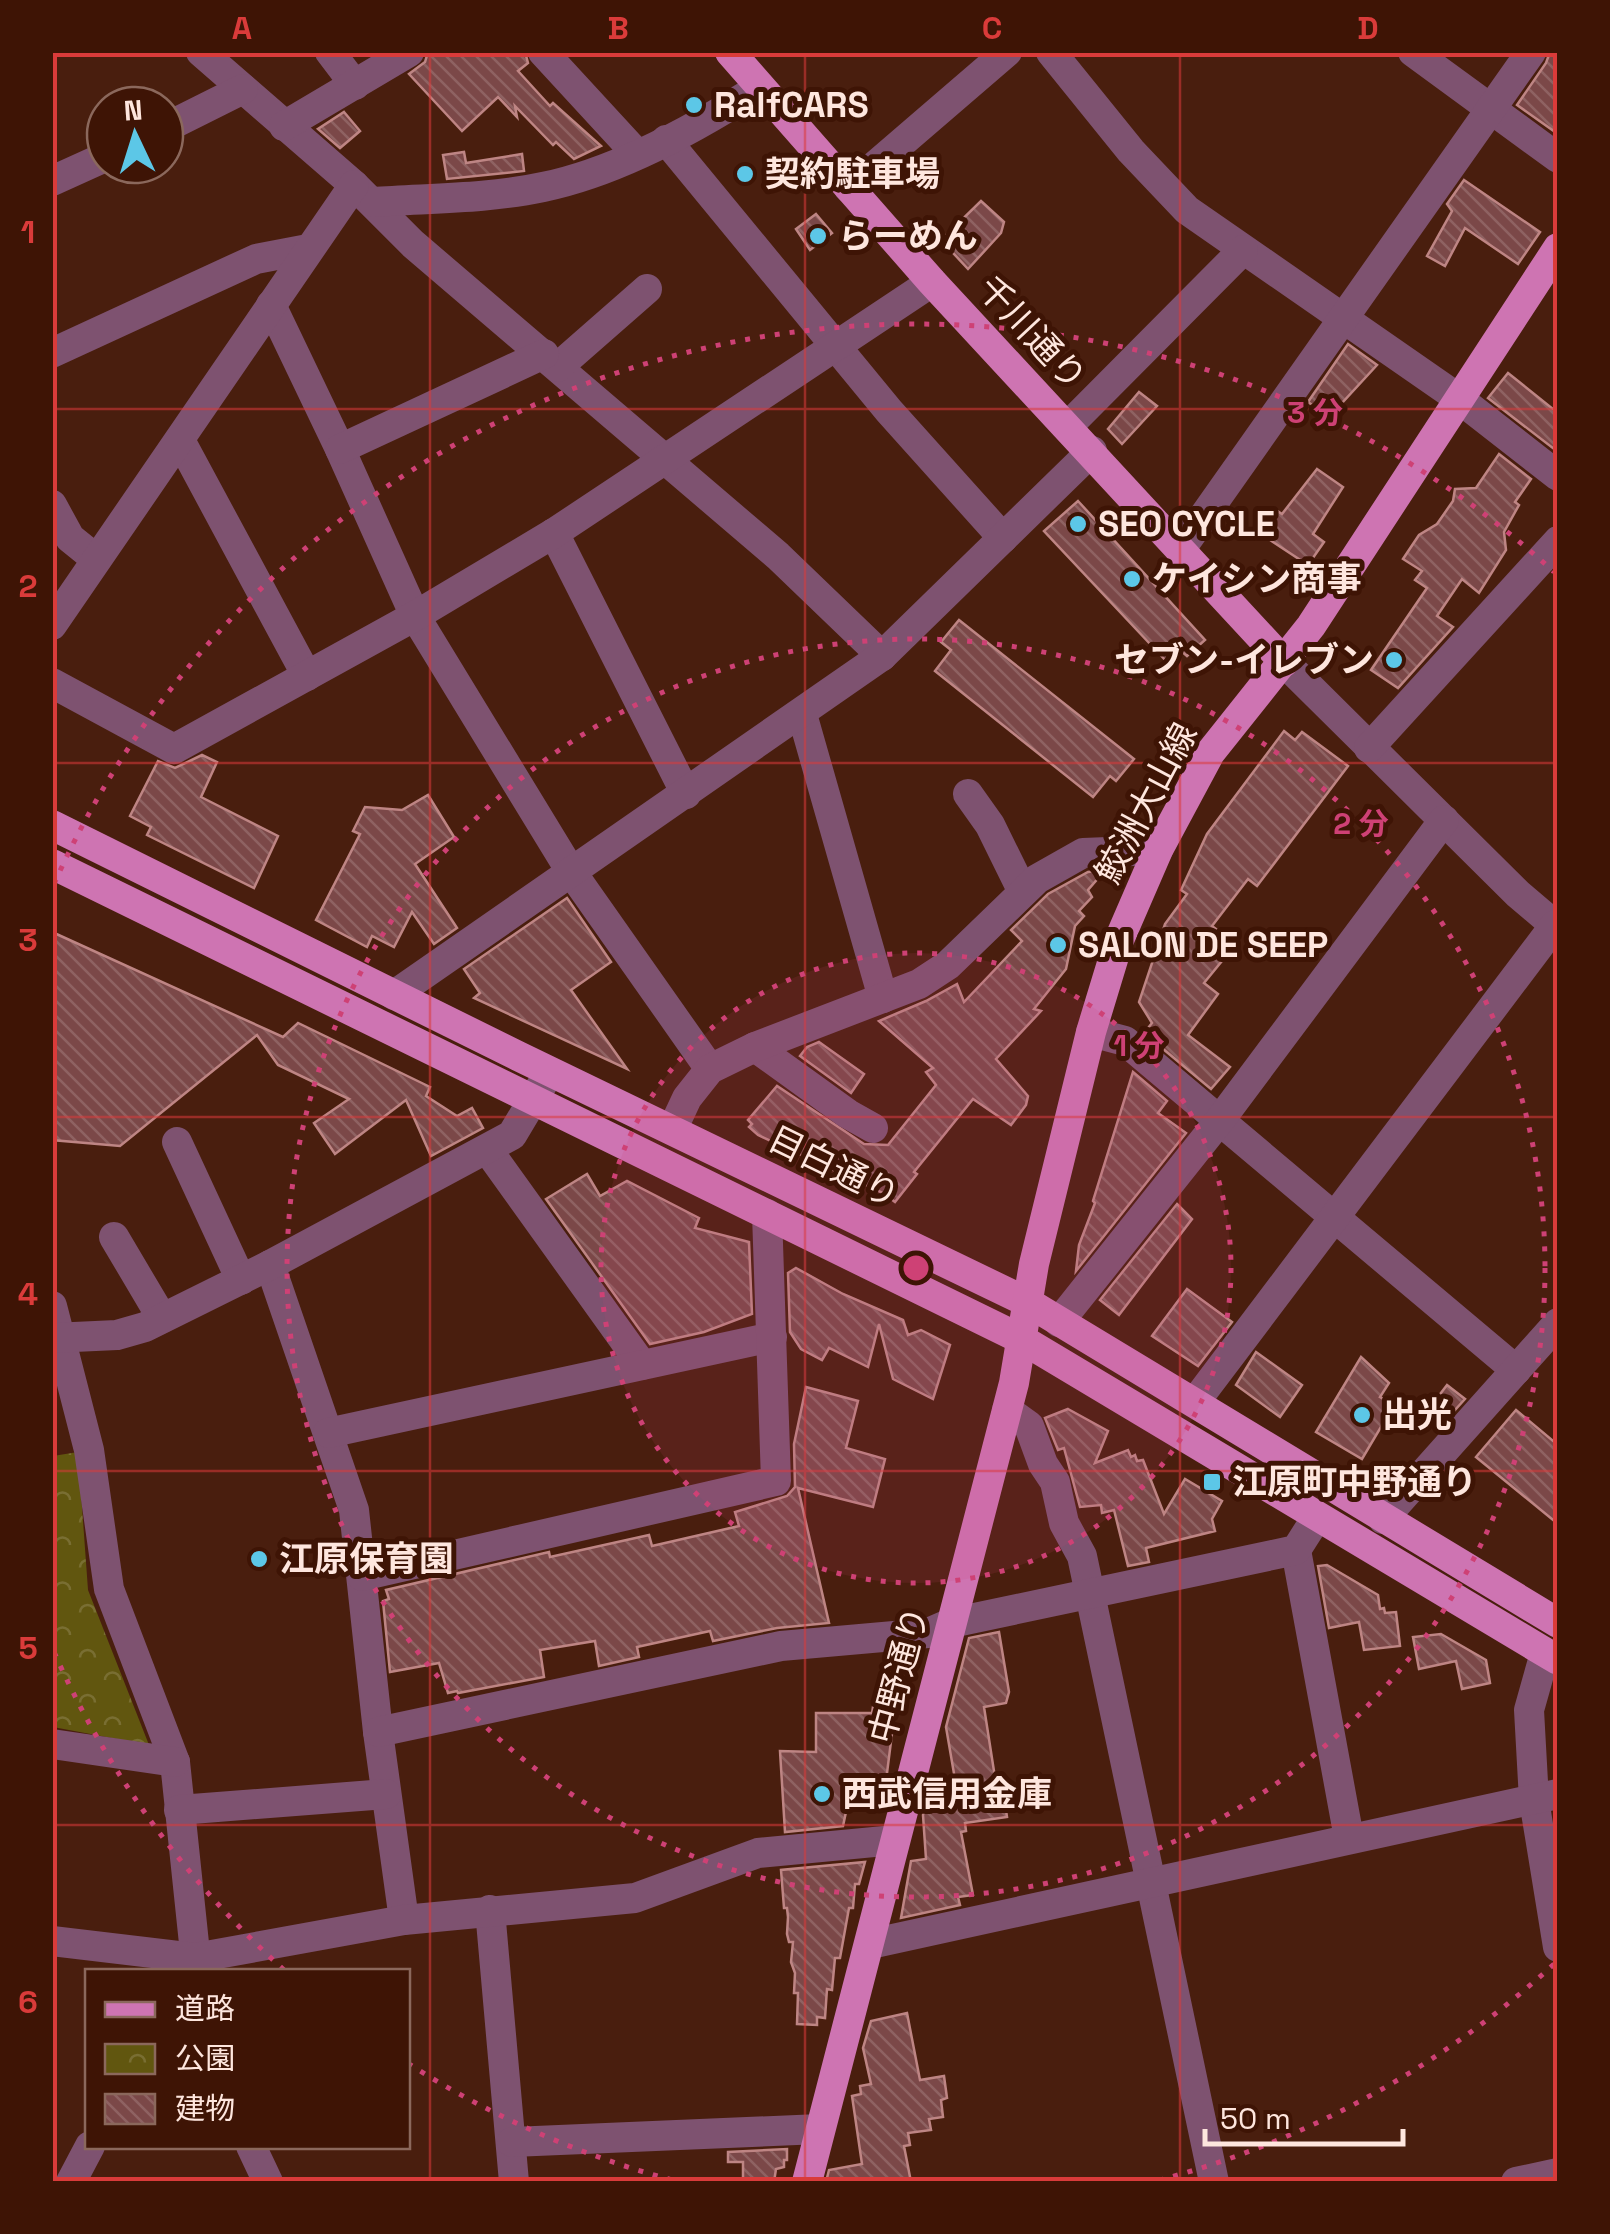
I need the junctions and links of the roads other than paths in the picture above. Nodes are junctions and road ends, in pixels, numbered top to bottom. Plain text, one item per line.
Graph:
1 (201, 52) edge
2 (330, 52) edge
3 (410, 52) edge
4 (543, 52) edge
5 (730, 52) edge
6 (1007, 52) edge
7 (1051, 52) edge
8 (1413, 52) edge
9 (1531, 52) edge
10 (355, 84) junction
11 (760, 87) junction
12 (243, 89) junction
13 (1493, 109) junction
14 (185, 118) edge
15 (284, 126) junction
16 (666, 140) junction
17 (636, 153) junction
18 (1558, 158) edge
19 (85, 166) edge
20 (52, 181) edge
21 (849, 188) junction
22 (364, 194) junction
23 (1558, 248) edge
24 (308, 249) junction
25 (1243, 250) junction
26 (932, 282) junction
27 (647, 288) dead end
28 (270, 305) junction
29 (1346, 318) junction
30 (835, 347) junction
31 (52, 353) edge
32 (551, 360) junction
33 (1458, 398) junction
34 (1068, 426) junction
35 (180, 440) junction
36 (340, 448) junction
37 (1092, 451) junction
38 (668, 459) junction
39 (1558, 476) edge
40 (52, 505) edge
41 (554, 533) junction
42 (1003, 538) junction
43 (1558, 540) edge
44 (1180, 550) junction
45 (96, 559) junction
46 (415, 616) junction
47 (52, 625) edge
48 (882, 656) junction
49 (1284, 662) junction
50 (306, 676) junction
51 (52, 683) edge
52 (802, 714) junction
53 (1369, 748) junction
54 (686, 794) junction
55 (968, 794) dead end
56 (1444, 820) junction
57 (52, 826) edge
58 (1158, 850) junction
59 (52, 864) edge
60 (570, 870) junction
61 (1023, 892) junction
62 (1556, 926) edge
63 (394, 995) junction
64 (883, 998) junction
65 (1091, 1032) junction
66 (754, 1046) junction
67 (710, 1070) junction
68 (550, 1071) junction
69 (535, 1100) junction
70 (1220, 1120) junction
71 (873, 1128) dead end
72 (672, 1130) junction
73 (177, 1142) dead end
74 (487, 1149) junction
75 (767, 1214) junction
76 (1335, 1217) junction
77 (114, 1236) dead end
78 (270, 1266) junction
79 (241, 1280) junction
80 (1029, 1303) junction
81 (52, 1306) edge
82 (162, 1318) junction
83 (1060, 1322) junction
84 (1558, 1323) edge
85 (772, 1337) junction
86 (57, 1339) edge
87 (1022, 1340) junction
88 (642, 1365) junction
89 (1516, 1370) junction
90 (1195, 1402) junction
91 (1007, 1410) junction
92 (328, 1433) junction
93 (1316, 1517) junction
94 (1383, 1519) junction
95 (1296, 1550) junction
96 (362, 1576) junction
97 (1091, 1592) junction
98 (952, 1623) junction
99 (1558, 1623) edge
100 (1551, 1656) edge
101 (378, 1732) junction
102 (52, 1744) edge
103 (175, 1762) junction
104 (386, 1794) junction
105 (1546, 1797) edge
106 (179, 1810) junction
107 (1349, 1838) junction
108 (894, 1840) junction
109 (1149, 1882) junction
110 (490, 1910) junction
111 (404, 1920) junction
112 (52, 1941) edge
113 (870, 1944) junction
114 (1558, 1947) edge
115 (196, 1965) edge
116 (820, 2129) junction
117 (512, 2142) junction
118 (88, 2149) edge
119 (252, 2149) edge
120 (1558, 2173) edge
121 (71, 2182) edge
122 (268, 2182) edge
123 (514, 2182) edge
124 (806, 2182) edge
125 (1214, 2182) edge
126 (1516, 2182) edge

1 - 12 street
2 - 10 street
3 - 10 street
4 - 17 street
5 - 11 main road, 千川通り
6 - 21 street
7 - 25 street
8 - 13 street
9 - 13 street
10 - 15 street
11 - 16 street
11 - 21 main road, 千川通り
12 - 14 street
12 - 15 street
13 - 18 street
13 - 29 street
15 - 22 street
16 - 17 street
16 - 30 street
17 - 22 street
19 - 20 street
21 - 26 main road, 千川通り
22 - 24 street
22 - 32 street
23 - 33 main road, 鮫洲大山線
24 - 28 street
24 - 31 street
25 - 29 street
25 - 34 street
26 - 30 street
26 - 34 main road, 千川通り
27 - 32 street
28 - 35 street
28 - 36 street
29 - 33 street
29 - 44 street
30 - 38 street
30 - 42 street
32 - 36 street
32 - 38 street
33 - 39 street
33 - 49 main road, 鮫洲大山線
34 - 37 main road, 千川通り
35 - 45 street
35 - 50 street
36 - 46 street
37 - 42 street
37 - 44 main road, 千川通り
38 - 41 street
38 - 48 street
40 - 45 street
41 - 46 street
41 - 54 street
42 - 48 street
43 - 53 street
44 - 49 main road, 千川通り
45 - 47 street
46 - 50 street
46 - 60 street
48 - 52 street
49 - 53 street
49 - 58 main road, 鮫洲大山線
50 - 51 street
52 - 54 street
52 - 64 street
53 - 56 street
54 - 60 street
55 - 61 street
56 - 62 street
56 - 70 street
57 - 63 main road, 目白通り
58 - 61 street
58 - 65 main road, 鮫洲大山線
59 - 69 main road, 目白通り
60 - 63 street
60 - 67 street
61 - 64 street
62 - 76 street
63 - 68 main road, 目白通り
64 - 66 street
65 - 70 street
65 - 80 main road, 鮫洲大山線
66 - 67 street
66 - 71 street
67 - 72 street
68 - 69 street
68 - 72 main road, 目白通り
69 - 74 street
69 - 75 main road, 目白通り
70 - 76 street
70 - 83 street
72 - 80 main road, 目白通り
73 - 79 street
74 - 78 street
74 - 88 street
75 - 85 street
75 - 87 main road, 目白通り
76 - 89 street
76 - 90 street
77 - 82 street
78 - 79 street
78 - 92 street
79 - 82 street
80 - 83 main road, 目白通り
80 - 87 main road, 中野通り
81 - 86 street
82 - 86 street
83 - 90 main road, 目白通り
84 - 89 street
85 - 88 street
85 - 96 street
86 - 103 street
87 - 91 main road, 中野通り
87 - 93 main road, 目白通り
88 - 92 street
89 - 94 street
90 - 94 main road, 目白通り
91 - 97 street
91 - 98 main road, 中野通り
92 - 96 street
93 - 95 street
93 - 100 main road, 目白通り
94 - 99 main road, 目白通り
95 - 97 street
95 - 107 street
96 - 101 street
97 - 98 street
97 - 109 street
98 - 101 street
98 - 108 main road, 中野通り
100 - 105 street
101 - 104 street
102 - 103 street
103 - 106 street
104 - 106 street
104 - 111 street
105 - 107 street
105 - 114 street
106 - 115 street
107 - 109 street
108 - 110 street
108 - 113 main road, 中野通り
109 - 113 street
109 - 125 street
110 - 111 street
110 - 117 street
111 - 115 street
112 - 115 street
113 - 116 main road, 中野通り
116 - 117 street
116 - 124 main road, 中野通り
117 - 123 street
118 - 121 street
119 - 122 street
120 - 126 street

